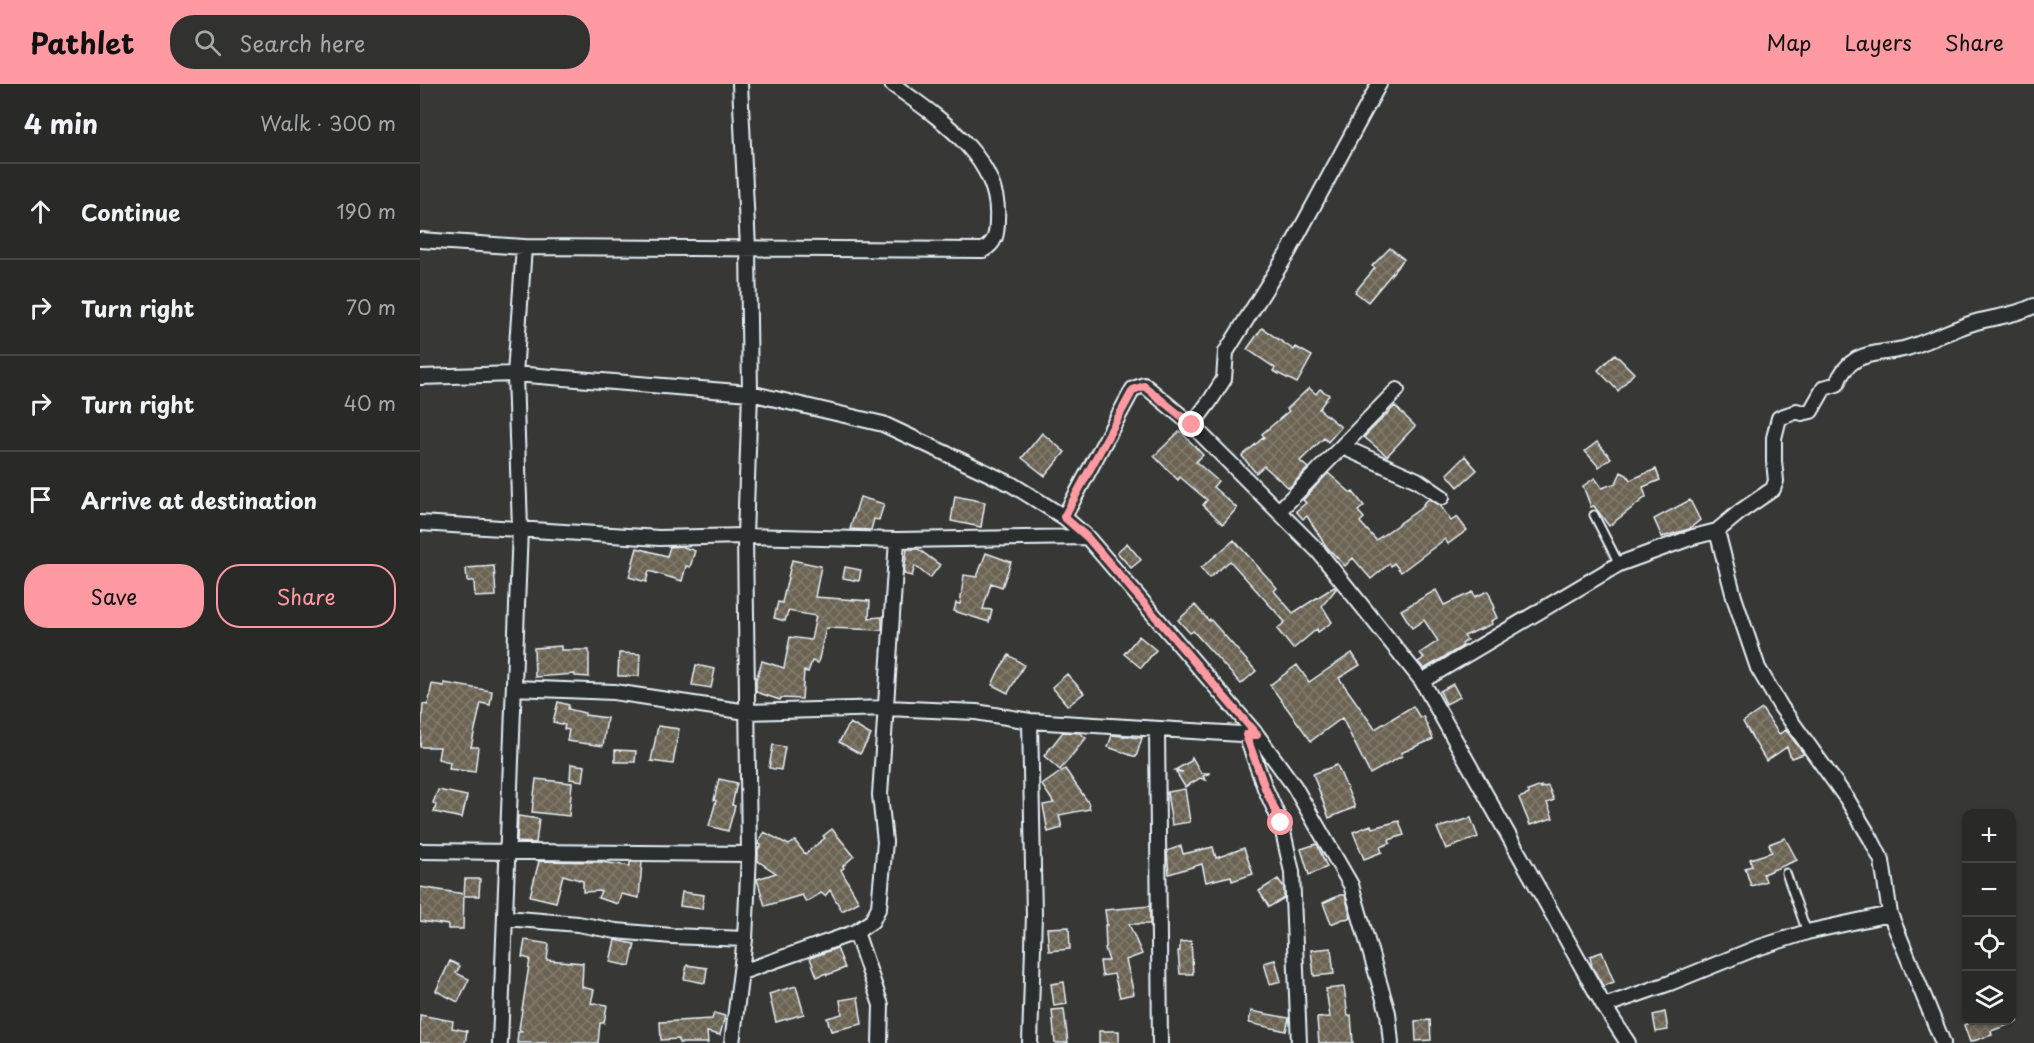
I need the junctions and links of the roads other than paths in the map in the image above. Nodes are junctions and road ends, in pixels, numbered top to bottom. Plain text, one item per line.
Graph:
1 (740, 84) edge
2 (892, 84) edge
3 (1379, 84) edge
4 (420, 240) edge
5 (524, 247) junction
6 (748, 248) junction
7 (2034, 306) edge
8 (515, 374) junction
9 (420, 377) edge
10 (1397, 390) dead end
11 (750, 393) junction
12 (1192, 425) junction
13 (1343, 447) junction
14 (1442, 498) dead end
15 (1280, 511) junction
16 (1594, 515) dead end
17 (1064, 517) junction
18 (420, 523) edge
19 (520, 530) junction
20 (1717, 531) junction
21 (745, 536) junction
22 (1087, 537) junction
23 (897, 540) junction
24 (1619, 564) junction
25 (1422, 681) junction
26 (514, 688) junction
27 (887, 708) junction
28 (747, 711) junction
29 (1030, 721) junction
30 (1157, 730) junction
31 (1252, 735) junction
32 (420, 851) edge
33 (507, 852) junction
34 (749, 854) junction
35 (1786, 873) dead end
36 (1890, 914) junction
37 (506, 918) junction
38 (856, 932) junction
39 (1806, 932) junction
40 (745, 939) junction
41 (742, 972) junction
42 (1604, 1006) junction
43 (1626, 1042) edge
44 (500, 1043) edge
45 (732, 1043) edge
46 (880, 1043) edge
47 (1030, 1043) edge
48 (1160, 1043) edge
49 (1299, 1043) edge
50 (1391, 1043) edge
51 (1943, 1043) edge

1 - 6 street
2 - 6 street
3 - 12 street
4 - 5 street
5 - 6 street
5 - 8 street
6 - 11 street
7 - 20 street
8 - 9 street
8 - 11 street
8 - 19 street
10 - 13 street
11 - 17 street
11 - 21 street
12 - 15 street
12 - 17 street
13 - 14 street
13 - 15 street
15 - 25 street
16 - 24 lane
17 - 22 street
18 - 19 street
19 - 21 street
19 - 26 street
20 - 24 street
20 - 36 street
21 - 23 street
21 - 28 street
22 - 23 street
22 - 31 street
23 - 27 street
24 - 25 street
25 - 42 street
26 - 28 street
26 - 33 street
27 - 28 street
27 - 29 street
27 - 38 street
28 - 34 street
29 - 30 street
29 - 47 street
30 - 31 street
30 - 48 street
31 - 49 street
31 - 50 street
32 - 33 street
33 - 34 street
33 - 37 street
34 - 40 street
35 - 39 lane
36 - 39 street
36 - 51 street
37 - 40 street
37 - 44 street
38 - 41 street
38 - 46 street
39 - 42 street
40 - 41 street
41 - 45 street
42 - 43 street

